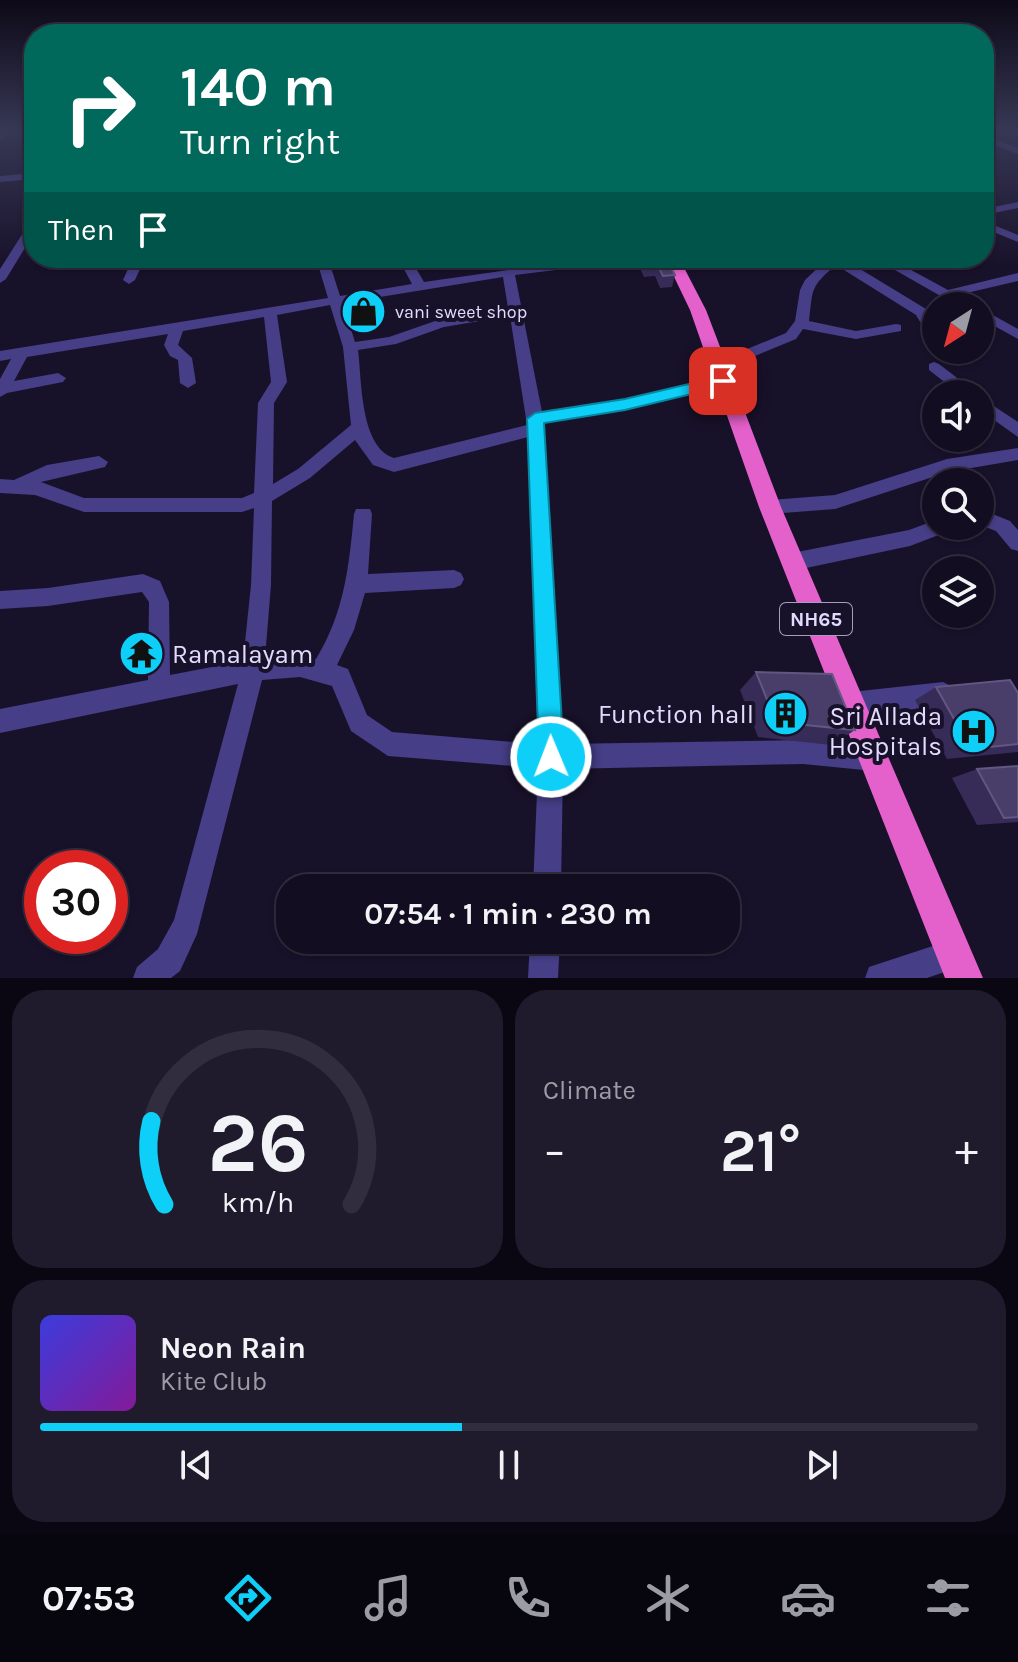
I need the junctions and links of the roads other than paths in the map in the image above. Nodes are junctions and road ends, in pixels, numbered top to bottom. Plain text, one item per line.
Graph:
1 (21, 176) joint
2 (0, 179) edge
3 (0, 192) edge
4 (1018, 205) edge
5 (994, 207) edge
6 (997, 209) junction
7 (994, 210) edge
8 (994, 228) edge
9 (1018, 239) edge
10 (24, 249) edge
11 (134, 268) edge
12 (325, 268) edge
13 (410, 268) edge
14 (532, 268) edge
15 (677, 268) edge
16 (825, 268) edge
17 (850, 268) edge
18 (898, 268) edge
19 (509, 274) junction
20 (1018, 277) edge
21 (0, 279) edge
22 (129, 280) dead end
23 (421, 288) junction
24 (942, 292) edge
25 (954, 292) edge
26 (335, 302) junction
27 (514, 311) junction
28 (270, 313) junction
29 (922, 314) edge
30 (994, 320) edge
31 (801, 324) junction
32 (896, 328) dead end
33 (177, 329) junction
34 (1018, 335) edge
35 (350, 347) junction
36 (22, 353) junction
37 (0, 356) edge
38 (934, 367) dead end
39 (720, 374) junction
40 (58, 378) dead end
41 (951, 380) edge
42 (188, 383) dead end
43 (1, 390) edge
44 (994, 413) edge
45 (535, 424) junction
46 (358, 428) junction
47 (1018, 431) edge
48 (1018, 454) edge
49 (99, 462) dead end
50 (9, 486) edge
51 (262, 500) junction
52 (770, 507) junction
53 (363, 514) dead end
54 (994, 522) edge
55 (922, 534) edge
56 (1018, 543) edge
57 (792, 562) junction
58 (454, 579) dead end
59 (358, 584) junction
60 (0, 600) edge
61 (253, 670) junction
62 (322, 670) junction
63 (159, 689) junction
64 (970, 692) edge
65 (851, 704) junction
66 (0, 721) edge
67 (551, 757) junction
68 (874, 759) junction
69 (547, 874) edge
70 (544, 954) edge
71 (959, 966) edge
72 (148, 978) edge
73 (543, 978) edge
74 (880, 978) edge

1 - 2 street
1 - 3 street
4 - 6 street
5 - 6 street
6 - 7 street
8 - 9 street
10 - 21 street
11 - 22 street
12 - 26 street
13 - 23 street
14 - 19 street
15 - 39 highway, NH65
16 - 31 street
17 - 29 street
18 - 24 street
19 - 23 street
19 - 27 street
20 - 25 street
23 - 26 street
26 - 28 street
26 - 35 street
27 - 35 street
27 - 45 street
28 - 33 street
28 - 51 street
30 - 34 street
31 - 32 street
31 - 39 street
33 - 36 street
33 - 42 street
35 - 46 street
36 - 37 street
36 - 43 street
38 - 41 street
39 - 45 street
39 - 52 highway, NH65
40 - 43 street
44 - 47 street
45 - 46 street
45 - 67 street
46 - 51 street
48 - 52 street
49 - 50 street
50 - 51 street
51 - 61 street
52 - 57 highway, NH65
53 - 59 street
54 - 56 street
55 - 57 street
57 - 65 highway, NH65
58 - 59 street
59 - 62 street
60 - 63 street
61 - 62 street
61 - 63 street
61 - 72 street
62 - 67 street
63 - 66 street
64 - 65 street
65 - 68 highway, NH65
67 - 68 street
67 - 69 street
68 - 71 highway, NH65
70 - 73 street
71 - 74 street

